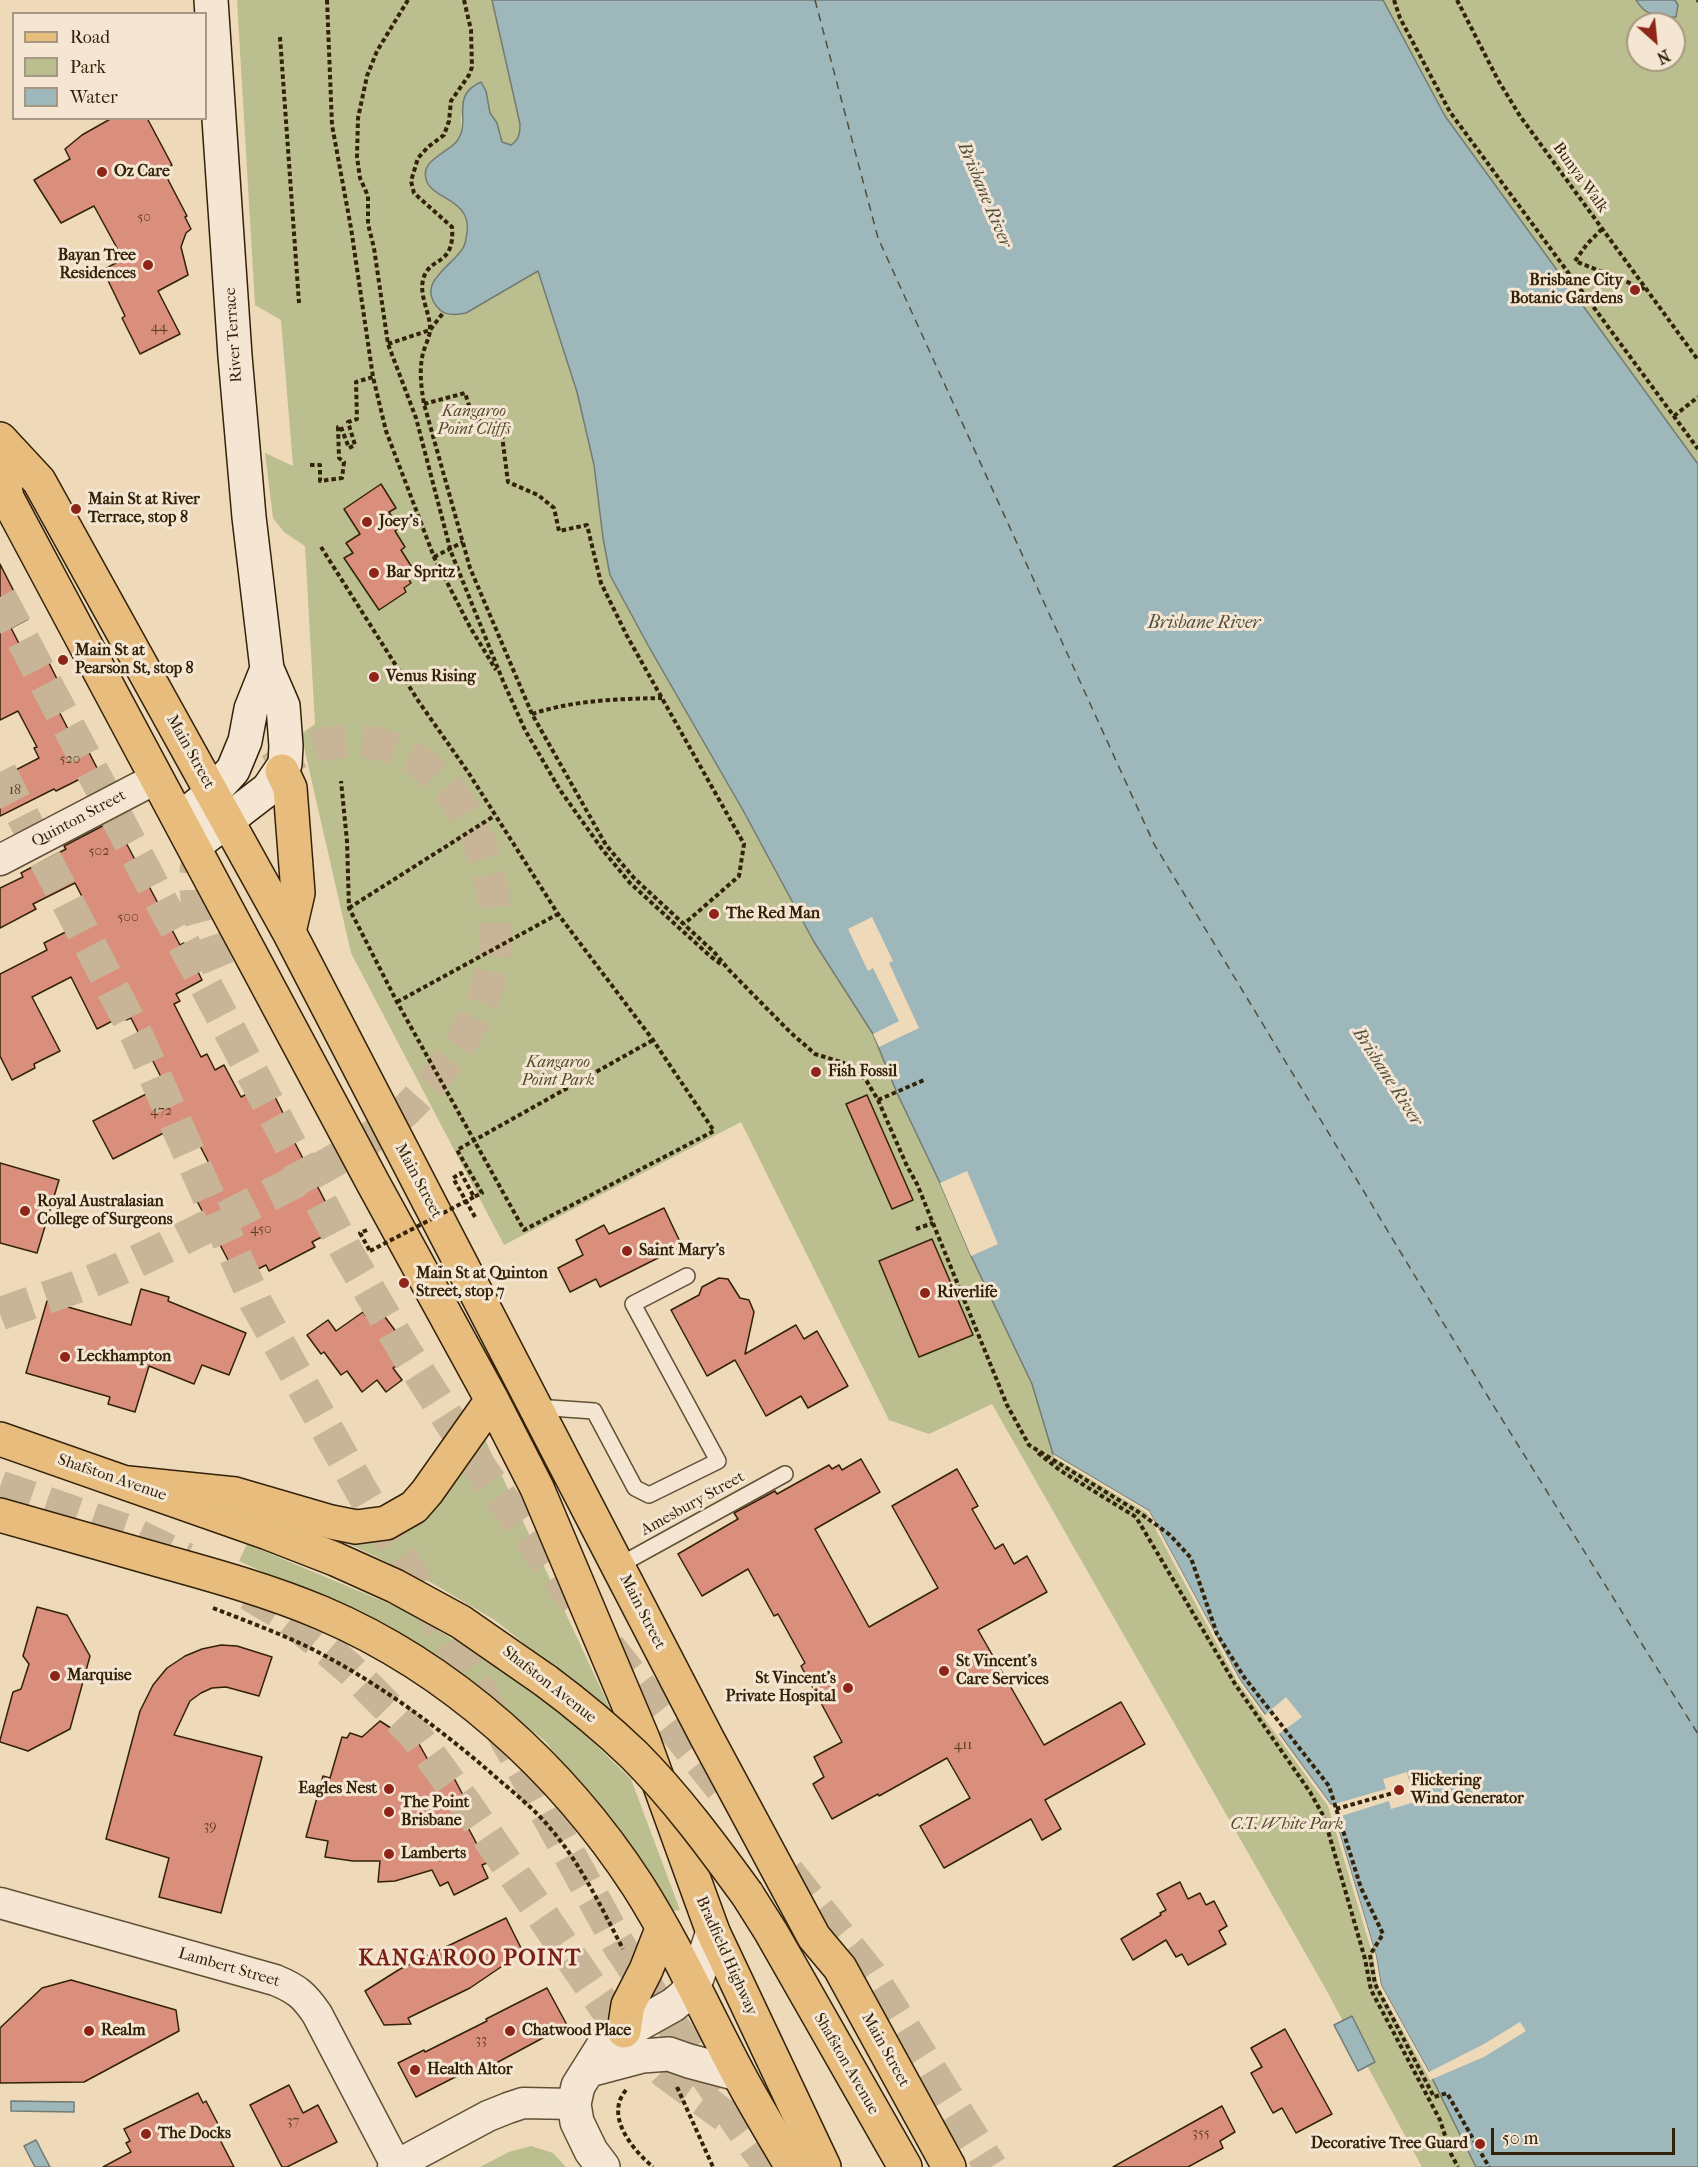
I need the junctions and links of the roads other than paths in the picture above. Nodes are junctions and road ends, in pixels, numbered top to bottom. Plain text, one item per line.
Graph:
1 (211, 0) edge
2 (0, 439) edge
3 (0, 456) edge
4 (267, 669) junction
5 (282, 771) junction
6 (157, 778) junction
7 (212, 793) junction
8 (228, 821) junction
9 (187, 832) junction
10 (0, 860) edge
11 (289, 932) junction
12 (687, 1276) dead end
13 (492, 1400) junction
14 (536, 1407) junction
15 (0, 1439) edge
16 (785, 1474) dead end
17 (128, 1483) junction
18 (0, 1515) edge
19 (618, 1566) junction
20 (0, 1903) edge
21 (662, 1929) junction
22 (713, 1932) junction
23 (814, 1937) junction
24 (693, 1986) junction
25 (624, 2031) junction
26 (589, 2070) junction
27 (738, 2074) junction
28 (574, 2104) junction
29 (395, 2166) edge
30 (603, 2167) edge
31 (792, 2167) edge
32 (824, 2167) edge
33 (905, 2167) edge
34 (930, 2167) edge
35 (949, 2167) edge

1 - 4 main road, River Terrace
2 - 7 main road, Main Street
3 - 6 main road
4 - 5 main road, River Terrace
4 - 7 main road, River Terrace
5 - 8 main road
5 - 11 main road
6 - 9 main road
6 - 10 street, Quinton Street
7 - 8 main road, Main Street
7 - 9 main road, River Terrace
8 - 9 main road
8 - 11 main road, Main Street
9 - 13 main road
11 - 14 main road, Main Street
12 - 14 lane
13 - 17 main road
13 - 22 main road, Bradfield Highway
14 - 19 main road, Main Street
15 - 17 main road, Shafston Avenue
16 - 19 lane, Amesbury Street
17 - 33 main road, Shafston Avenue, bridge
18 - 21 main road
19 - 23 main road, Main Street
20 - 29 street, Lambert Street
21 - 24 main road
21 - 25 main road
22 - 24 main road
22 - 32 main road, Bradfield Highway
23 - 34 main road, Main Street
23 - 35 main road, Main Street
24 - 25 main road
24 - 27 main road
25 - 26 main road
26 - 27 main road
26 - 28 main road
27 - 31 main road
28 - 29 street
28 - 30 main road

